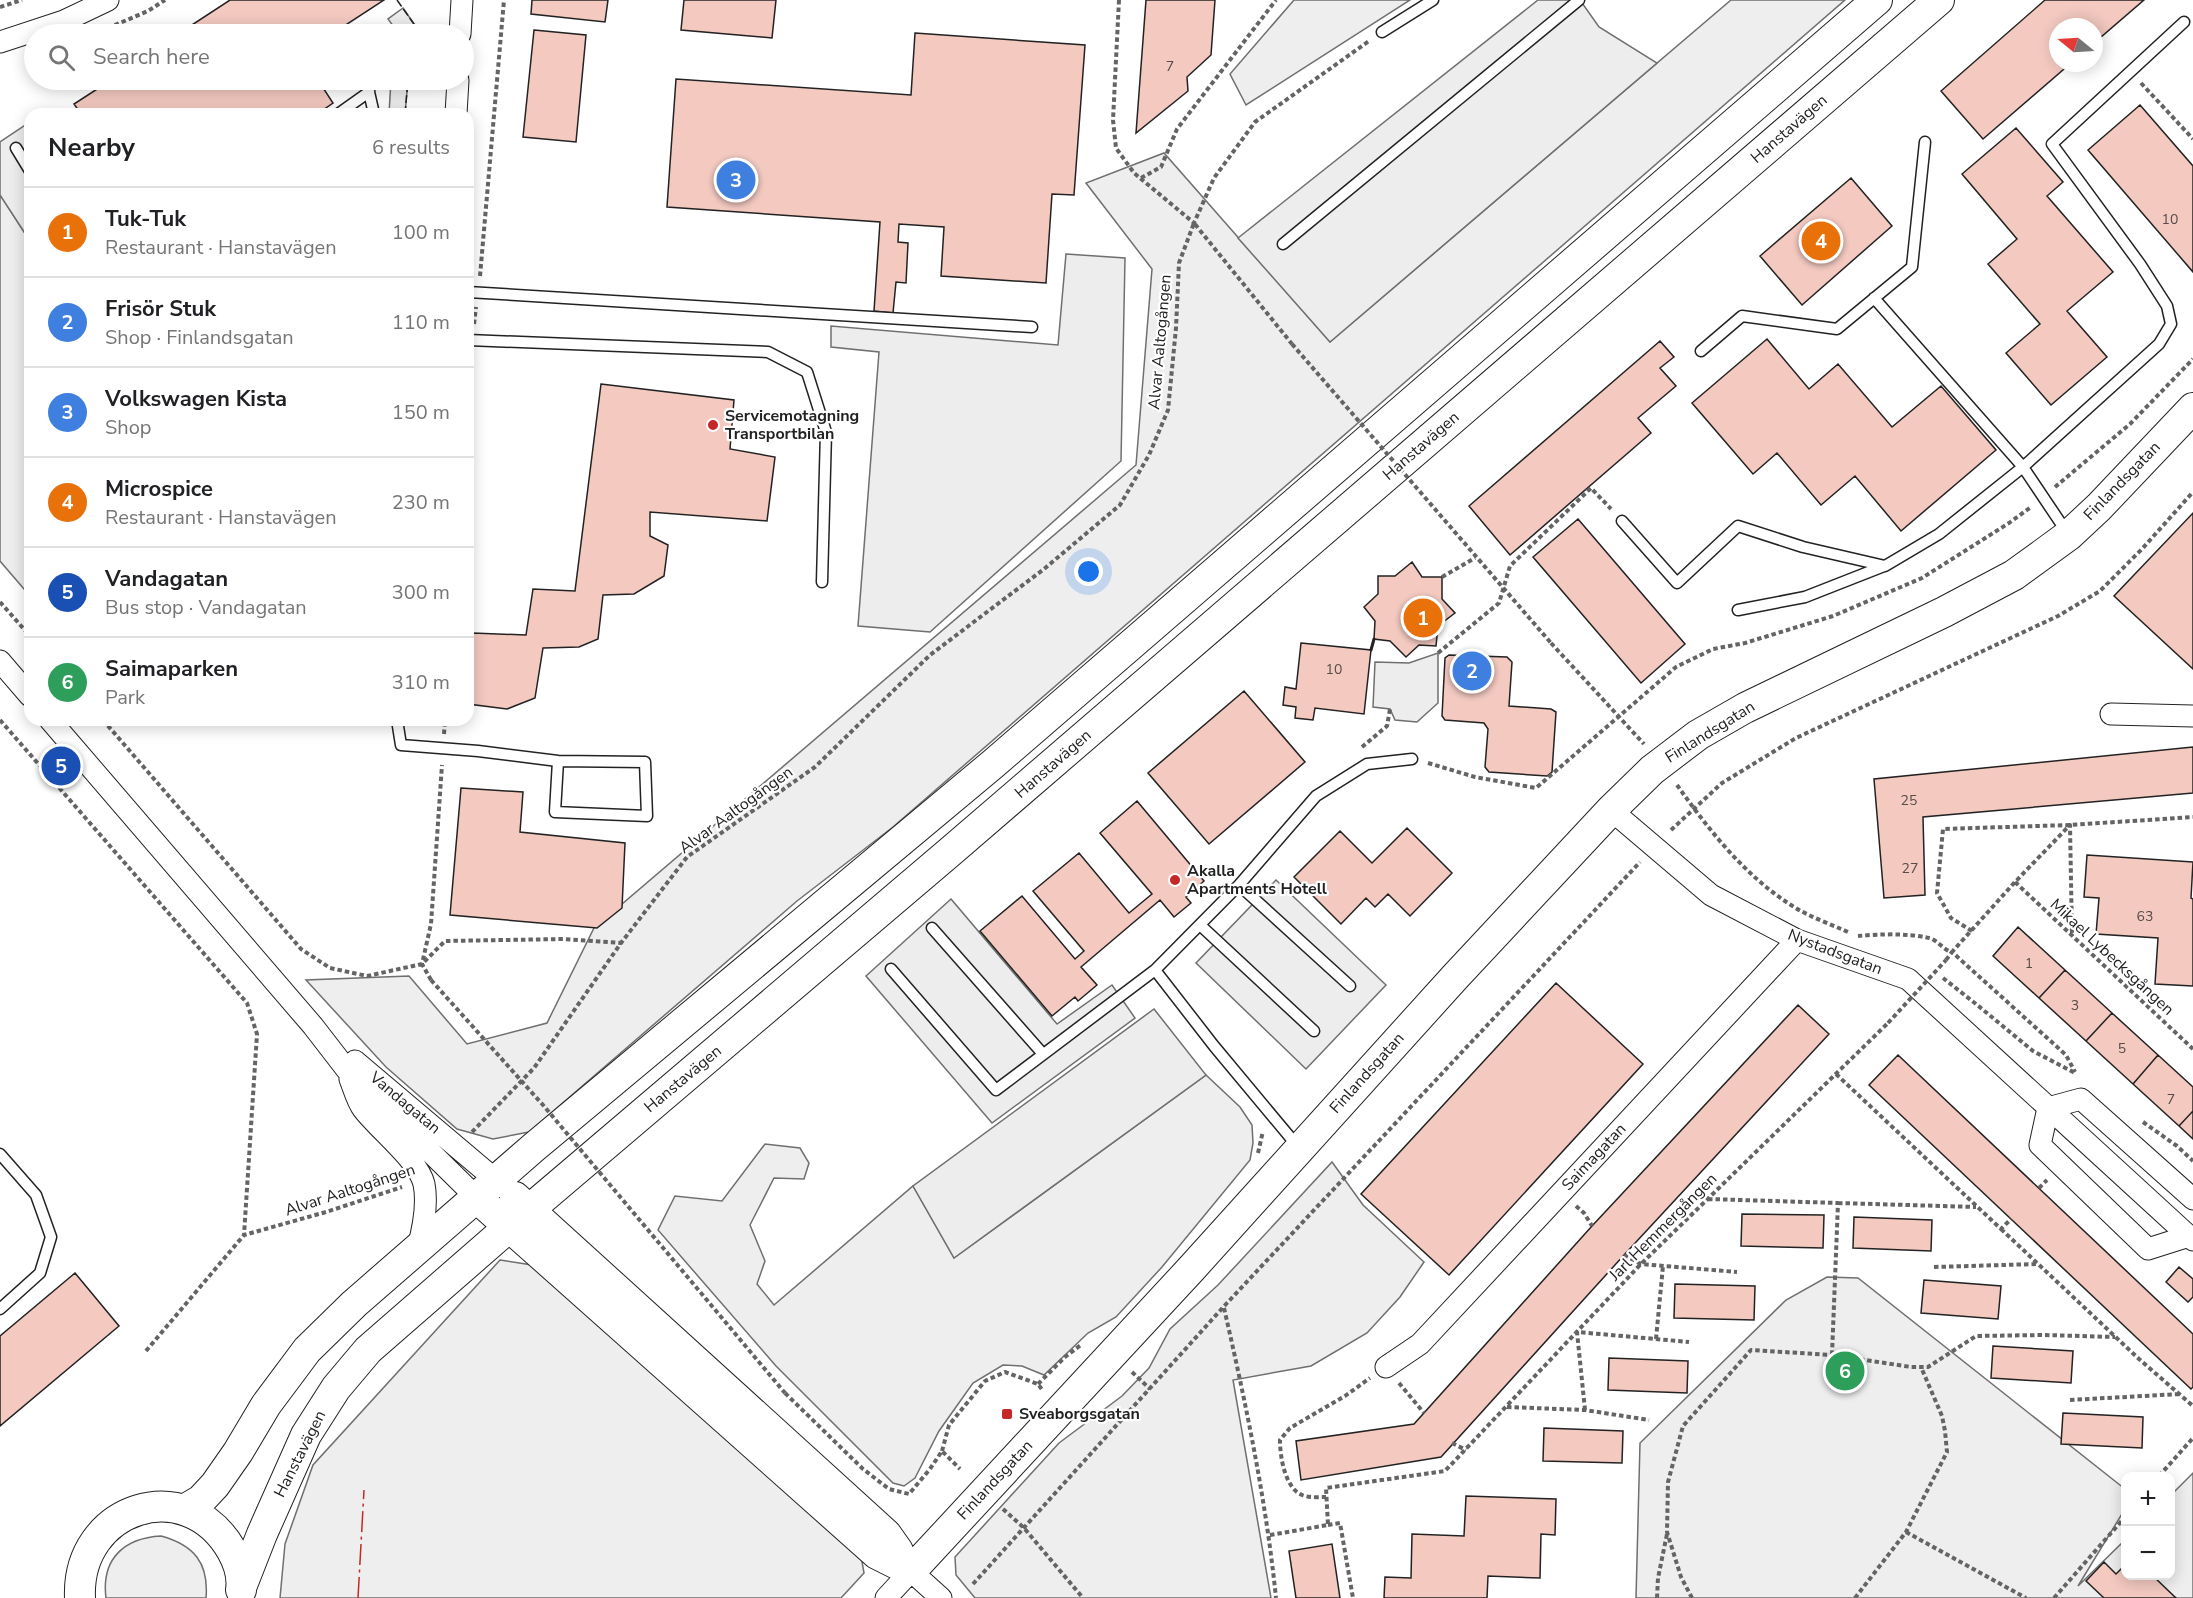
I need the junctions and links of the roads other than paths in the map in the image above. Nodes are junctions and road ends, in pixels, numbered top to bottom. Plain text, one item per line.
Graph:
1 (108, 0) edge
2 (462, 0) edge
3 (1433, 0) edge
4 (1579, 0) edge
5 (1877, 0) edge
6 (1939, 0) edge
7 (2184, 22) dead end
8 (55, 24) edge
9 (461, 24) edge
10 (1382, 32) road end
11 (24, 34) edge
12 (0, 42) edge
13 (457, 90) edge
14 (369, 92) joint
15 (346, 108) edge
16 (373, 108) edge
17 (456, 108) edge
18 (1925, 142) dead end
19 (16, 148) dead end
20 (24, 161) edge
21 (1283, 244) dead end
22 (474, 292) edge
23 (1874, 298) junction
24 (1032, 327) dead end
25 (474, 340) edge
26 (1701, 351) dead end
27 (2193, 408) edge
28 (2023, 467) junction
29 (1622, 521) road end
30 (2069, 535) junction
31 (1885, 566) junction
32 (822, 582) dead end
33 (1738, 610) dead end
34 (0, 661) edge
35 (24, 689) edge
36 (2110, 714) dead end
37 (2193, 716) edge
38 (55, 726) edge
39 (398, 726) edge
40 (1413, 759) road end
41 (558, 760) junction
42 (1611, 810) junction
43 (1239, 885) junction
44 (1200, 925) junction
45 (932, 928) dead end
46 (1797, 940) junction
47 (891, 969) dead end
48 (1155, 970) junction
49 (1350, 987) dead end
50 (313, 1026) junction
51 (1314, 1031) dead end
52 (1043, 1054) junction
53 (347, 1070) junction
54 (2048, 1108) junction
55 (1299, 1149) junction
56 (0, 1154) edge
57 (487, 1189) junction
58 (2193, 1199) edge
59 (519, 1218) junction
60 (2192, 1233) edge
61 (418, 1248) junction
62 (0, 1309) edge
63 (1386, 1367) road end
64 (184, 1510) junction
65 (911, 1571) junction
66 (245, 1594) edge
67 (80, 1598) edge
68 (886, 1598) edge
69 (941, 1598) edge

1 - 8 street
2 - 9 street
3 - 10 lane
4 - 21 lane
5 - 57 main road
6 - 59 main road, Hanstavägen
7 - 28 lane
11 - 12 street
13 - 17 street
14 - 15 lane
14 - 16 lane
18 - 23 lane
19 - 20 lane
22 - 24 lane
23 - 26 lane
23 - 28 lane
25 - 32 lane
27 - 30 main road, Finlandsgatan
28 - 30 lane
28 - 31 lane
29 - 31 lane
30 - 42 main road, Finlandsgatan
31 - 33 lane
34 - 35 street
36 - 37 street
38 - 50 street, Vandagatan
39 - 41 lane
40 - 43 lane
41 - 41 lane
42 - 46 street, Nystadsgatan
42 - 55 main road, Finlandsgatan
43 - 44 lane
43 - 49 lane
44 - 48 lane
44 - 51 lane
45 - 52 lane
46 - 54 street, Nystadsgatan
46 - 63 street, Saimagatan
47 - 52 lane
48 - 52 lane
48 - 55 lane
50 - 53 street, Vandagatan
50 - 57 street, Vandagatan
53 - 57 street, Vandagatan
53 - 61 street, Vandagatan
54 - 58 street
54 - 60 street, Nystadsgatan
54 - 60 street, Nystadsgatan
55 - 65 main road, Finlandsgatan
56 - 62 lane
57 - 59 main road
57 - 61 main road
59 - 65 main road
59 - 66 main road, Hanstavägen
61 - 64 main road
64 - 66 main road
64 - 67 main road
65 - 68 street, Finlandsgatan
65 - 69 street

